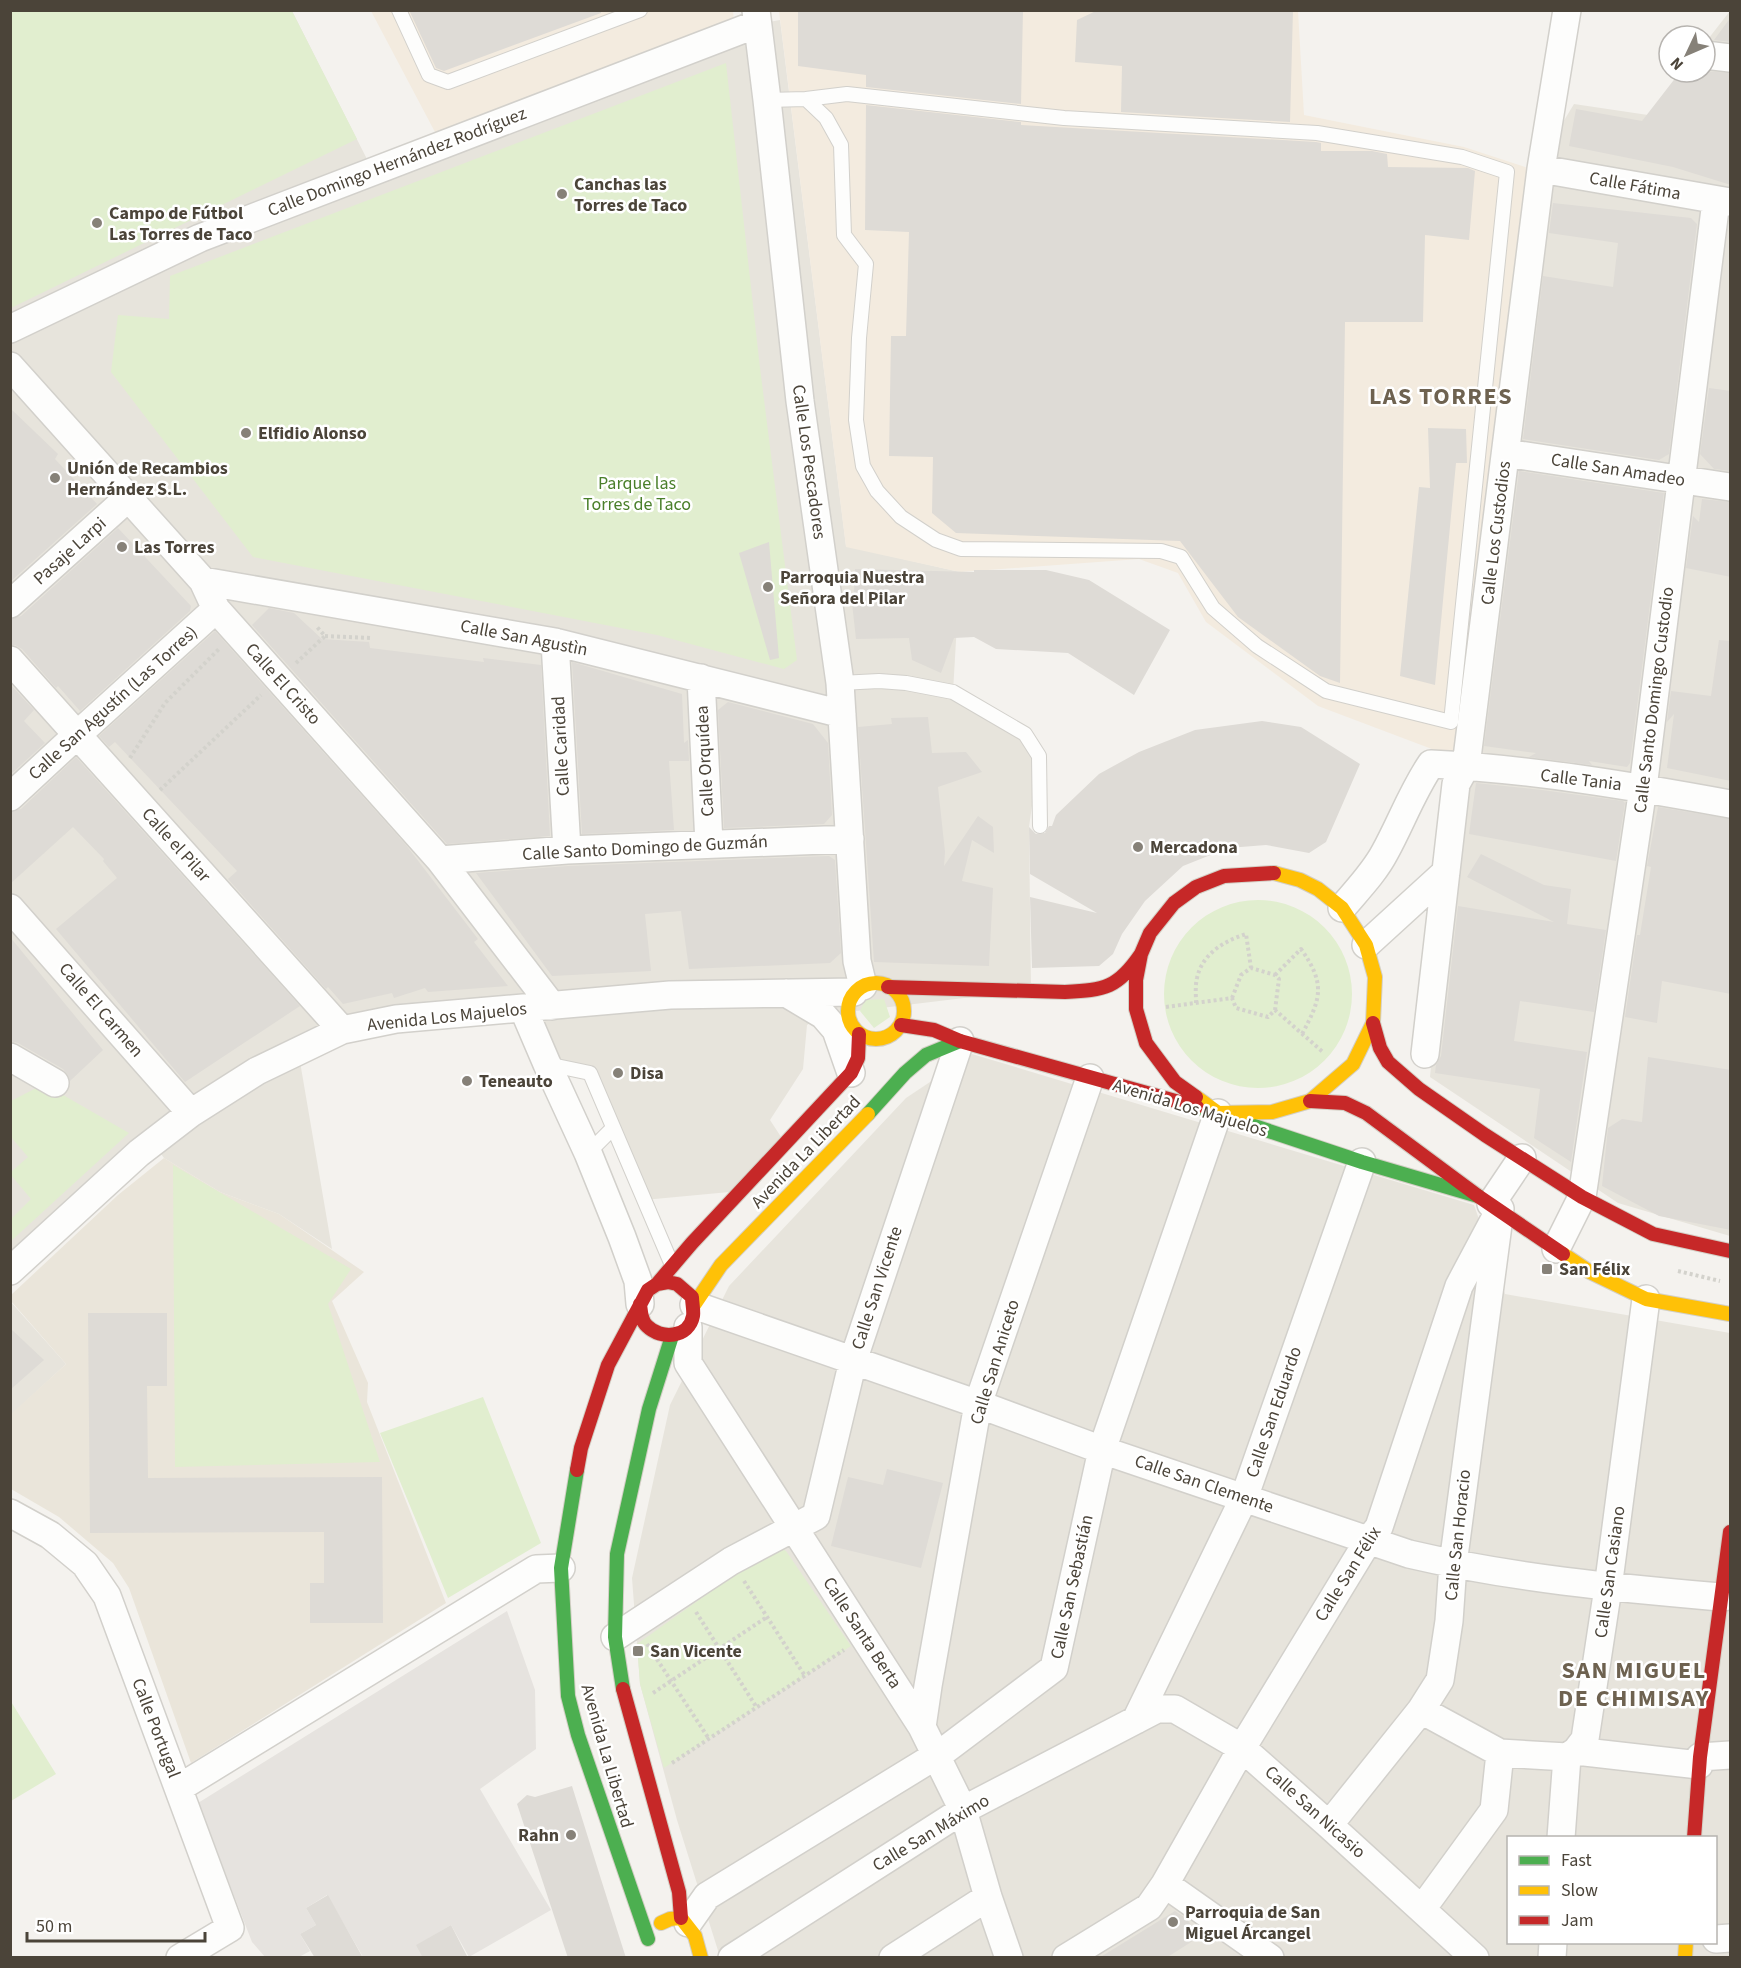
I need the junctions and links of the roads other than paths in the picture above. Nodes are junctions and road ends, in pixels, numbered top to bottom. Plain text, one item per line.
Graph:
1 (399, 10) edge
2 (640, 10) edge
3 (1567, 10) edge
4 (757, 17) edge
5 (806, 99) junction
6 (767, 100) junction
7 (1540, 170) junction
8 (1723, 201) edge
9 (10, 328) edge
10 (10, 366) edge
11 (1506, 453) junction
12 (1682, 480) junction
13 (1731, 487) edge
14 (129, 497) junction
15 (203, 581) junction
16 (10, 604) edge
17 (216, 609) junction
18 (555, 642) junction
19 (10, 660) edge
20 (701, 678) junction
21 (840, 683) junction
22 (842, 714) junction
23 (76, 735) junction
24 (1466, 766) junction
25 (1644, 788) junction
26 (10, 797) edge
27 (1731, 804) edge
28 (1040, 826) dead end
29 (850, 839) junction
30 (710, 844) junction
31 (567, 850) junction
32 (440, 860) junction
33 (1446, 872) junction
34 (10, 908) edge
35 (1342, 908) junction
36 (1366, 945) junction
37 (1141, 954) junction
38 (785, 992) junction
39 (862, 1002) junction
40 (552, 1006) junction
41 (523, 1008) junction
42 (1373, 1023) junction
43 (898, 1028) junction
44 (342, 1029) junction
45 (960, 1041) junction
46 (891, 1050) dead end
47 (1425, 1054) dead end
48 (10, 1057) edge
49 (547, 1064) junction
50 (888, 1070) dead end
51 (851, 1072) junction
52 (1090, 1078) junction
53 (55, 1083) dead end
54 (884, 1098) junction
55 (1310, 1101) junction
56 (191, 1113) junction
57 (1218, 1113) junction
58 (613, 1128) junction
59 (588, 1152) junction
60 (1522, 1158) junction
61 (1362, 1162) junction
62 (1582, 1197) junction
63 (1490, 1203) junction
64 (1556, 1249) junction
65 (1731, 1251) edge
66 (673, 1268) junction
67 (10, 1271) edge
68 (649, 1294) junction
69 (1646, 1299) junction
70 (1731, 1314) edge
71 (685, 1322) junction
72 (853, 1361) junction
73 (978, 1404) junction
74 (1102, 1450) junction
75 (1244, 1498) junction
76 (10, 1513) edge
77 (795, 1528) junction
78 (1731, 1532) edge
79 (1368, 1541) junction
80 (1453, 1564) junction
81 (561, 1568) junction
82 (1608, 1588) junction
83 (1725, 1597) edge
84 (625, 1630) junction
85 (893, 1680) junction
86 (928, 1686) junction
87 (1421, 1710) junction
88 (1136, 1720) junction
89 (922, 1727) junction
90 (1242, 1748) junction
91 (1500, 1753) junction
92 (1572, 1754) junction
93 (937, 1755) junction
94 (1731, 1755) edge
95 (1699, 1761) junction
96 (179, 1788) junction
97 (963, 1810) junction
98 (1329, 1825) junction
99 (1561, 1836) edge
100 (1694, 1836) edge
101 (1165, 1884) junction
102 (988, 1897) junction
103 (1422, 1909) junction
104 (685, 1921) junction
105 (180, 1958) edge
106 (701, 1958) edge
107 (732, 1958) edge
108 (893, 1958) edge
109 (1009, 1958) edge
110 (1066, 1958) edge
111 (1270, 1958) edge
112 (1475, 1958) edge

1 - 2 lane
3 - 7 street, Calle Los Custodios
4 - 6 street, Calle Los Pescadores
4 - 9 street, Calle Domingo Hernández Rodríguez
5 - 5 lane
5 - 6 lane
6 - 21 street, Calle Los Pescadores
7 - 8 street, Calle Fátima
7 - 11 street, Calle Los Custodios
8 - 12 street, Calle Santo Domingo Custodio
10 - 14 street, Calle El Cristo
11 - 12 street, Calle San Amadeo
11 - 24 street, Calle Los Custodios
12 - 13 street, Calle San Amadeo
12 - 25 street, Calle Santo Domingo Custodio
14 - 15 street, Calle El Cristo
14 - 16 street, Pasaje Larpi
15 - 17 street, Calle El Cristo
15 - 18 street, Calle San Agustìn
17 - 23 street, Calle San Agustín (Las Torres)
17 - 32 street, Calle El Cristo
18 - 20 street, Calle San Agustìn
18 - 31 street, Calle Caridad
19 - 23 street, Calle el Pilar
20 - 22 street, Calle San Agustìn
20 - 30 street, Calle Orquídea
21 - 22 street, Calle Los Pescadores
21 - 28 lane
22 - 29 street, Calle Los Pescadores
23 - 26 street, Calle San Agustín (Las Torres)
23 - 44 street, Calle el Pilar
24 - 25 street, Calle Tania
24 - 33 street, Calle Los Custodios
24 - 35 street, Calle Tania
25 - 27 street, Calle Tania
25 - 62 street, Calle Santo Domingo Custodio
29 - 30 street, Calle Santo Domingo de Guzmán
29 - 39 street, Calle Los Pescadores
30 - 31 street, Calle Santo Domingo de Guzmán
31 - 32 street, Calle Santo Domingo de Guzmán
32 - 40 street, Calle El Cristo
33 - 36 street
33 - 47 street, Calle Los Custodios
34 - 56 street, Calle El Carmen
35 - 36 street
35 - 37 street
36 - 42 street
37 - 39 street, Avenida Los Majuelos
37 - 57 street
38 - 39 street, Avenida Los Majuelos
38 - 40 street, Avenida Los Majuelos
38 - 51 street
39 - 43 street, Avenida Los Majuelos
39 - 43 street
39 - 51 street, Avenida La Libertad
40 - 41 street, Avenida Los Majuelos
41 - 44 street, Avenida Los Majuelos
41 - 49 street
42 - 55 street
42 - 60 street
43 - 45 street, Avenida Los Majuelos
43 - 46 street
44 - 56 street, Avenida Los Majuelos
45 - 52 street, Avenida Los Majuelos
45 - 54 street, Avenida La Libertad
45 - 72 street, Calle San Vicente
48 - 53 street
49 - 58 lane
49 - 59 street
50 - 54 street
51 - 66 street, Avenida La Libertad
52 - 57 street, Avenida Los Majuelos
52 - 73 street, Calle San Aniceto
54 - 71 street, Avenida La Libertad
55 - 57 street
55 - 63 street, Avenida Los Majuelos
56 - 67 street, Avenida Los Majuelos
57 - 61 street, Avenida Los Majuelos
57 - 74 street, Calle San Sebastián
58 - 59 lane
58 - 66 lane
59 - 68 street
60 - 62 street
60 - 63 street, Calle San Félix
61 - 63 street, Avenida Los Majuelos
61 - 75 street, Calle San Eduardo
62 - 64 street, Calle Santo Domingo Custodio
62 - 65 street
63 - 64 street, Avenida Los Majuelos
63 - 79 street, Calle San Félix
63 - 80 street, Calle San Horacio
64 - 69 street, Avenida Los Majuelos
66 - 68 street, Avenida La Libertad
68 - 71 street
68 - 71 street
68 - 81 street, Avenida La Libertad
69 - 70 street, Avenida Los Majuelos
69 - 82 street, Calle San Casiano
71 - 72 street, Calle San Clemente
71 - 77 street, Calle Santa Berta
71 - 84 street, Avenida La Libertad
72 - 73 street, Calle San Clemente
72 - 77 street, Calle San Vicente
73 - 74 street, Calle San Clemente
73 - 86 street, Calle San Aniceto
74 - 75 street, Calle San Clemente
74 - 93 street, Calle San Sebastián
75 - 79 street, Calle San Clemente
75 - 88 street, Calle San Eduardo
76 - 96 street, Calle Portugal
77 - 84 street, Calle San Vicente
77 - 85 street, Calle Santa Berta
78 - 83 street
79 - 80 street, Calle San Clemente
79 - 90 street, Calle San Félix
80 - 82 street, Calle San Clemente
80 - 87 street, Calle San Horacio
81 - 96 street
81 - 104 street, Avenida La Libertad
82 - 83 street, Calle San Clemente
82 - 92 street, Calle San Casiano
83 - 95 street
84 - 104 street, Avenida La Libertad
85 - 86 street
85 - 89 street, Calle Santa Berta
86 - 89 street, Calle San Aniceto
87 - 91 street
87 - 98 street, Calle San Horacio
88 - 90 street, Calle San Nicasio
88 - 97 street, Calle San Máximo
89 - 93 street, Calle Santa Berta
90 - 98 street, Calle San Nicasio
90 - 101 street, Calle San Félix
91 - 92 street
91 - 103 street
92 - 95 street
92 - 99 street, Calle San Casiano
93 - 97 street, Calle Santa Berta
93 - 104 street, Calle San Sebastián
94 - 95 street
95 - 100 street
96 - 105 street, Calle Portugal
97 - 102 street, Calle Santa Berta
97 - 107 street, Calle San Máximo
98 - 103 street, Calle San Nicasio
101 - 110 street, Calle San Félix
101 - 111 street
102 - 108 street
102 - 109 street, Calle Santa Berta
103 - 112 street, Calle San Nicasio
104 - 106 street, Avenida La Libertad

